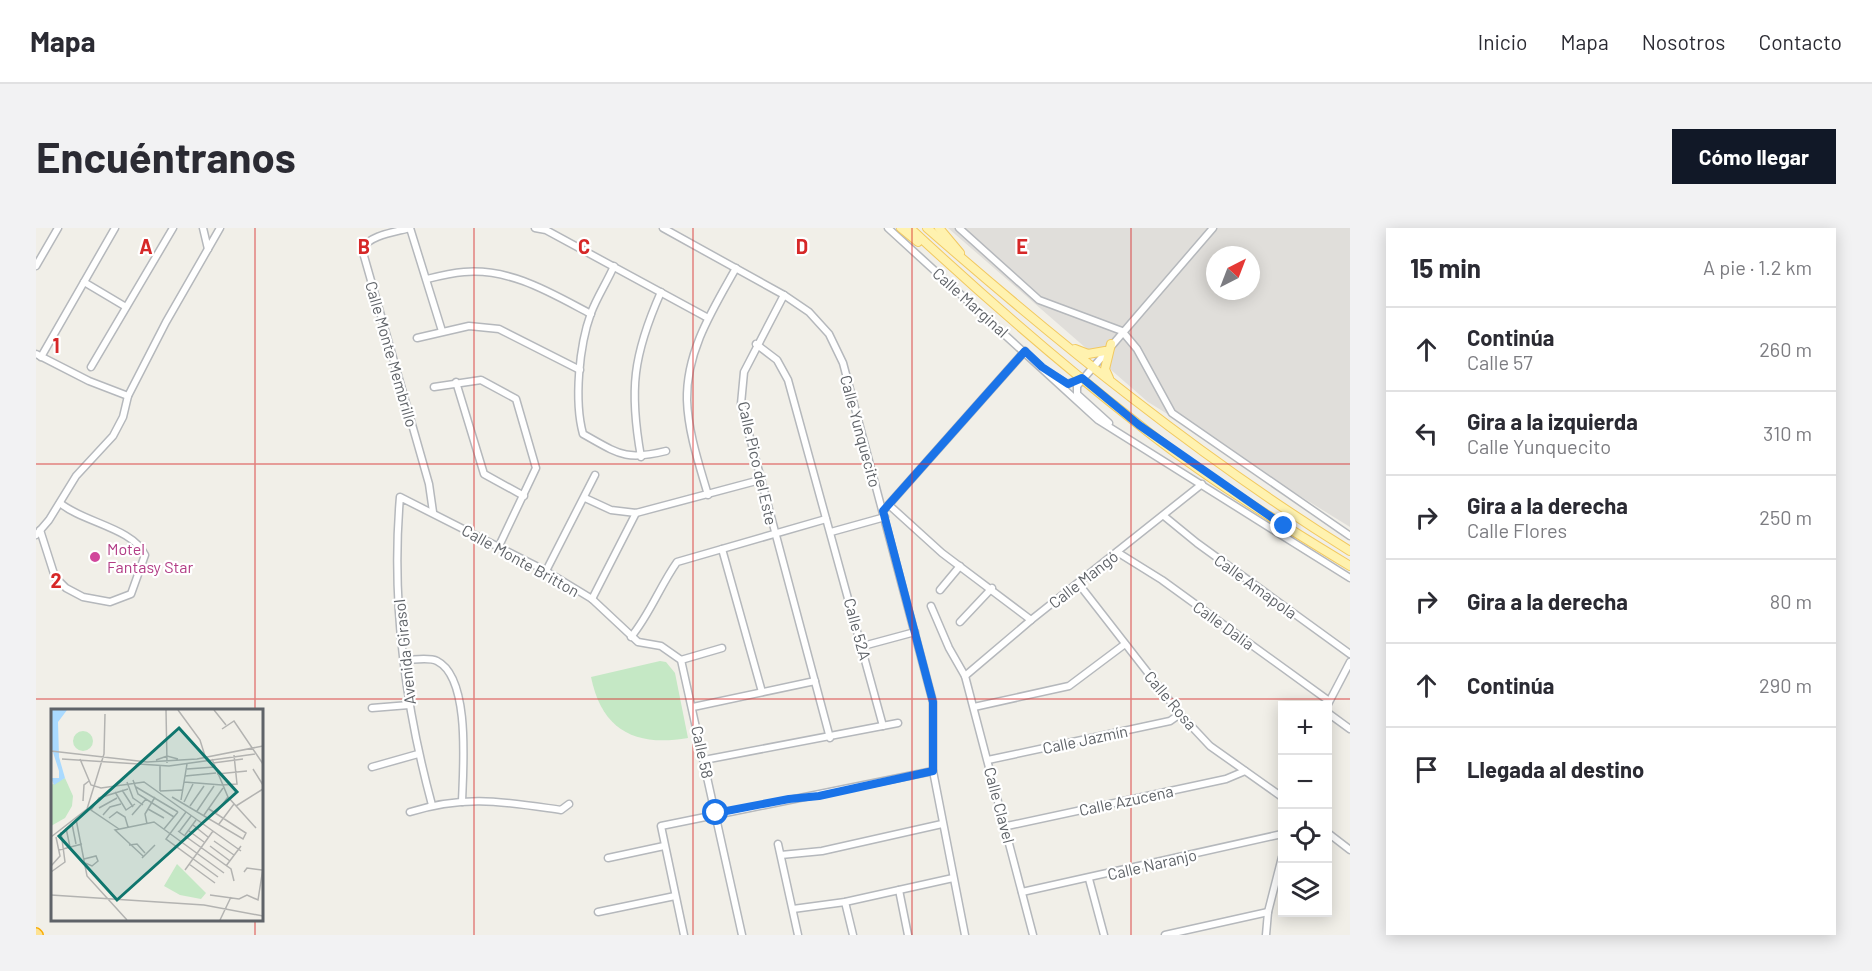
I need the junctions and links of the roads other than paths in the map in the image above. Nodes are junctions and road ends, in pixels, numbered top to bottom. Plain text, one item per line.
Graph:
1 (58, 228) edge
2 (115, 228) edge
3 (173, 228) edge
4 (203, 228) edge
5 (220, 228) edge
6 (410, 228) edge
7 (535, 228) edge
8 (663, 228) edge
9 (888, 228) edge
10 (901, 228) edge
11 (910, 228) edge
12 (927, 228) edge
13 (939, 228) edge
14 (959, 228) edge
15 (1213, 228) edge
16 (208, 249) junction
17 (966, 262) junction
18 (36, 266) edge
19 (614, 266) junction
20 (736, 268) junction
21 (959, 274) junction
22 (427, 279) junction
23 (84, 282) junction
24 (661, 292) junction
25 (784, 295) junction
26 (126, 307) junction
27 (591, 314) junction
28 (708, 318) junction
29 (442, 331) junction
30 (1122, 331) junction
31 (417, 338) dead end
32 (756, 344) junction
33 (1066, 344) junction
34 (1111, 344) junction
35 (1025, 351) junction
36 (1105, 351) junction
37 (38, 356) edge
38 (1092, 366) junction
39 (91, 367) dead end
40 (1042, 367) junction
41 (580, 370) junction
42 (1082, 378) junction
43 (456, 382) junction
44 (1114, 384) junction
45 (434, 387) dead end
46 (128, 396) junction
47 (1119, 431) junction
48 (666, 452) dead end
49 (641, 457) junction
50 (595, 476) dead end
51 (760, 480) junction
52 (1202, 484) junction
53 (708, 495) junction
54 (524, 496) junction
55 (400, 497) joint
56 (585, 498) junction
57 (60, 503) junction
58 (889, 505) junction
59 (433, 512) junction
60 (636, 513) junction
61 (884, 514) junction
62 (1164, 516) junction
63 (826, 519) junction
64 (38, 532) edge
65 (831, 532) junction
66 (774, 533) junction
67 (1350, 536) edge
68 (499, 546) junction
69 (722, 549) junction
70 (1350, 551) edge
71 (1117, 552) junction
72 (960, 566) junction
73 (1350, 566) edge
74 (546, 571) junction
75 (1350, 578) edge
76 (1078, 583) junction
77 (992, 588) junction
78 (940, 590) dead end
79 (592, 599) junction
80 (931, 606) dead end
81 (1030, 620) junction
82 (960, 622) dead end
83 (915, 632) junction
84 (631, 637) junction
85 (1125, 644) junction
86 (863, 646) junction
87 (722, 648) dead end
88 (1350, 654) edge
89 (405, 660) junction
90 (681, 660) junction
91 (1350, 662) edge
92 (965, 676) junction
93 (815, 681) junction
94 (762, 692) junction
95 (1325, 701) edge
96 (1329, 701) edge
97 (409, 705) junction
98 (693, 707) junction
99 (974, 707) junction
100 (372, 708) dead end
101 (1180, 714) junction
102 (1332, 716) edge
103 (898, 723) dead end
104 (883, 726) junction
105 (1350, 729) edge
106 (830, 738) junction
107 (418, 754) junction
108 (704, 760) junction
109 (988, 760) junction
110 (372, 767) dead end
111 (933, 771) junction
112 (1245, 771) junction
113 (1278, 795) edge
114 (462, 802) junction
115 (569, 804) dead end
116 (432, 805) junction
117 (410, 812) dead end
118 (716, 813) junction
119 (942, 824) junction
120 (1006, 826) junction
121 (1278, 835) edge
122 (1332, 836) edge
123 (778, 844) dead end
124 (664, 846) junction
125 (1350, 850) edge
126 (781, 855) junction
127 (608, 858) dead end
128 (1280, 863) edge
129 (953, 878) junction
130 (1089, 879) junction
131 (899, 890) junction
132 (1022, 892) junction
133 (675, 896) junction
134 (845, 902) junction
135 (793, 909) junction
136 (598, 912) dead end
137 (1268, 912) junction
138 (684, 935) edge
139 (742, 935) edge
140 (798, 935) edge
141 (853, 935) edge
142 (908, 935) edge
143 (965, 935) edge
144 (1033, 935) edge
145 (1104, 935) edge
146 (1165, 935) edge
147 (1266, 935) edge

1 - 18 street
2 - 23 street
3 - 26 street
4 - 16 street
5 - 16 street
6 - 22 street
6 - 59 street, Calle Monte Membrillo
7 - 19 street
8 - 20 street, Calle Yunquecito
9 - 35 street, Calle Marginal
10 - 21 main road
11 - 21 main road
12 - 17 main road
13 - 17 main road
14 - 30 street
15 - 30 street
16 - 46 street
17 - 33 main road
19 - 24 street
19 - 27 street
20 - 25 street, Calle Yunquecito
20 - 28 street
21 - 42 main road
22 - 27 street
22 - 29 street
23 - 26 street
23 - 37 street
24 - 28 street
24 - 49 street
25 - 32 street, Calle Pico del Este
25 - 61 street, Calle Yunquecito
26 - 39 street
27 - 41 street
28 - 53 street
29 - 31 street
29 - 41 street
30 - 34 street
30 - 67 street
32 - 51 street, Calle Pico del Este
32 - 63 street, Calle 52A
33 - 36 main road
33 - 38 main road
34 - 36 street
34 - 44 main road
35 - 40 street, Calle Marginal
35 - 58 street
36 - 38 street
37 - 46 street
38 - 42 street
38 - 44 main road
40 - 42 street
40 - 47 street, Calle Marginal
41 - 49 street
42 - 47 street
42 - 73 main road
43 - 45 street
43 - 54 street
43 - 54 street
44 - 70 main road
46 - 57 street
47 - 52 street, Calle Marginal
48 - 49 street
50 - 56 street
51 - 53 street
51 - 66 street, Calle Pico del Este
52 - 62 street, Calle Mangó
52 - 75 street, Calle Marginal
53 - 60 street
54 - 68 street
55 - 59 street, Calle Monte Britton
55 - 89 street, Avenida Girasol
56 - 60 street
56 - 74 street
57 - 64 street
57 - 64 street
58 - 61 street
58 - 72 street
59 - 68 street, Calle Monte Britton
60 - 79 street
61 - 65 street
61 - 83 street, Calle Yunquecito
62 - 71 street, Calle Mangó
62 - 88 street, Calle Amapola
63 - 65 street, Calle 52A
63 - 66 street
65 - 86 street, Calle 52A
66 - 69 street
66 - 93 street, Calle Pico del Este
68 - 74 street, Calle Monte Britton
69 - 84 street
69 - 94 street
71 - 76 street, Calle Mangó
71 - 95 street, Calle Dalia
72 - 77 street
72 - 78 street
74 - 79 street, Calle Monte Britton
76 - 81 street, Calle Mangó
76 - 85 street, Calle Rosa
77 - 81 street
77 - 82 street
79 - 84 street, Calle Monte Britton
80 - 92 street, Calle Clavel
81 - 92 street, Calle Mangó
83 - 86 street
83 - 111 street, Calle Yunquecito
84 - 90 street
85 - 99 street
85 - 101 street, Calle Rosa
86 - 104 street, Calle 52A
87 - 90 street
89 - 97 street, Avenida Girasol
89 - 114 street
90 - 98 street, Calle 58
91 - 96 street
92 - 99 street, Calle Clavel
93 - 94 street
93 - 106 street, Calle Pico del Este
94 - 98 street
97 - 100 street
97 - 107 street, Avenida Girasol
98 - 108 street, Calle 58
99 - 109 street, Calle Clavel
101 - 109 street, Calle Jazmín
101 - 112 street, Calle Rosa
102 - 105 street
103 - 104 street
104 - 106 street
106 - 108 street
107 - 110 street
107 - 116 street, Avenida Girasol
108 - 118 street, Calle 58
109 - 120 street, Calle Clavel
111 - 118 street
111 - 119 street, Calle Yunquecito
112 - 113 street, Calle Rosa
112 - 120 street, Calle Azucena
114 - 115 street
114 - 116 street
116 - 117 street
118 - 124 street
118 - 139 street, Calle 58
119 - 126 street
119 - 129 street, Calle Yunquecito
120 - 132 street, Calle Clavel
121 - 130 street, Calle Naranjo
122 - 125 street
123 - 126 street
124 - 127 street
124 - 133 street
126 - 135 street
128 - 137 street
129 - 131 street
129 - 143 street, Calle Yunquecito
130 - 132 street, Calle Naranjo
130 - 145 street
131 - 134 street
131 - 142 street
132 - 144 street, Calle Clavel
133 - 136 street
133 - 138 street
134 - 135 street
134 - 141 street
135 - 140 street
137 - 146 street
137 - 147 street

